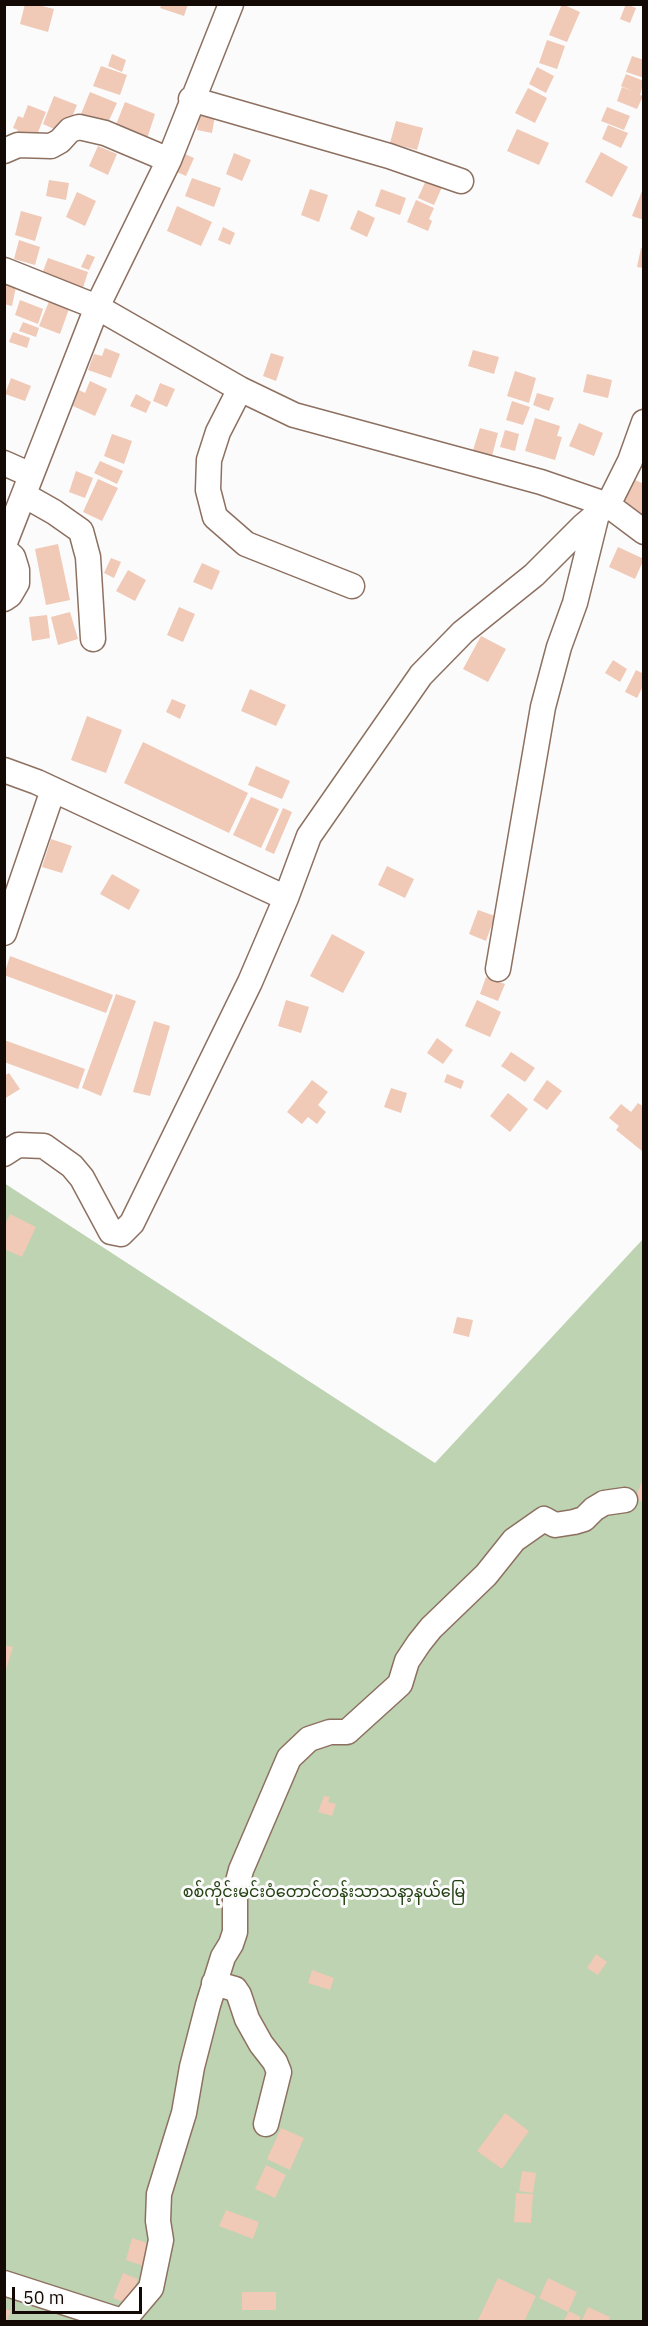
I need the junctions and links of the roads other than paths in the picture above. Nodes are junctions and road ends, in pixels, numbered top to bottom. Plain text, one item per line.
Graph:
1 (231, 4) edge
2 (192, 99) junction
3 (4, 151) edge
4 (169, 160) junction
5 (461, 181) dead end
6 (4, 270) edge
7 (97, 307) junction
8 (240, 389) junction
9 (644, 422) edge
10 (4, 463) edge
11 (27, 485) junction
12 (603, 509) junction
13 (644, 532) edge
14 (4, 545) edge
15 (4, 549) edge
16 (352, 586) dead end
17 (4, 599) edge
18 (93, 639) dead end
19 (4, 770) edge
20 (53, 790) junction
21 (286, 898) junction
22 (4, 933) edge
23 (498, 969) dead end
24 (4, 1154) edge
25 (625, 1500) dead end
26 (214, 1983) junction
27 (266, 2124) dead end
28 (4, 2283) edge
29 (124, 2321) edge

1 - 2 street
2 - 4 street
2 - 5 street
3 - 4 street
4 - 7 street
6 - 7 street
7 - 8 street
7 - 11 street
8 - 12 street
8 - 16 street
9 - 12 street
10 - 11 street
11 - 14 street
11 - 18 street
12 - 13 street
12 - 21 street
12 - 23 street
15 - 17 street
19 - 20 street
20 - 21 street
20 - 22 street
21 - 24 street
25 - 26 street
26 - 27 street
26 - 29 street
28 - 29 street

